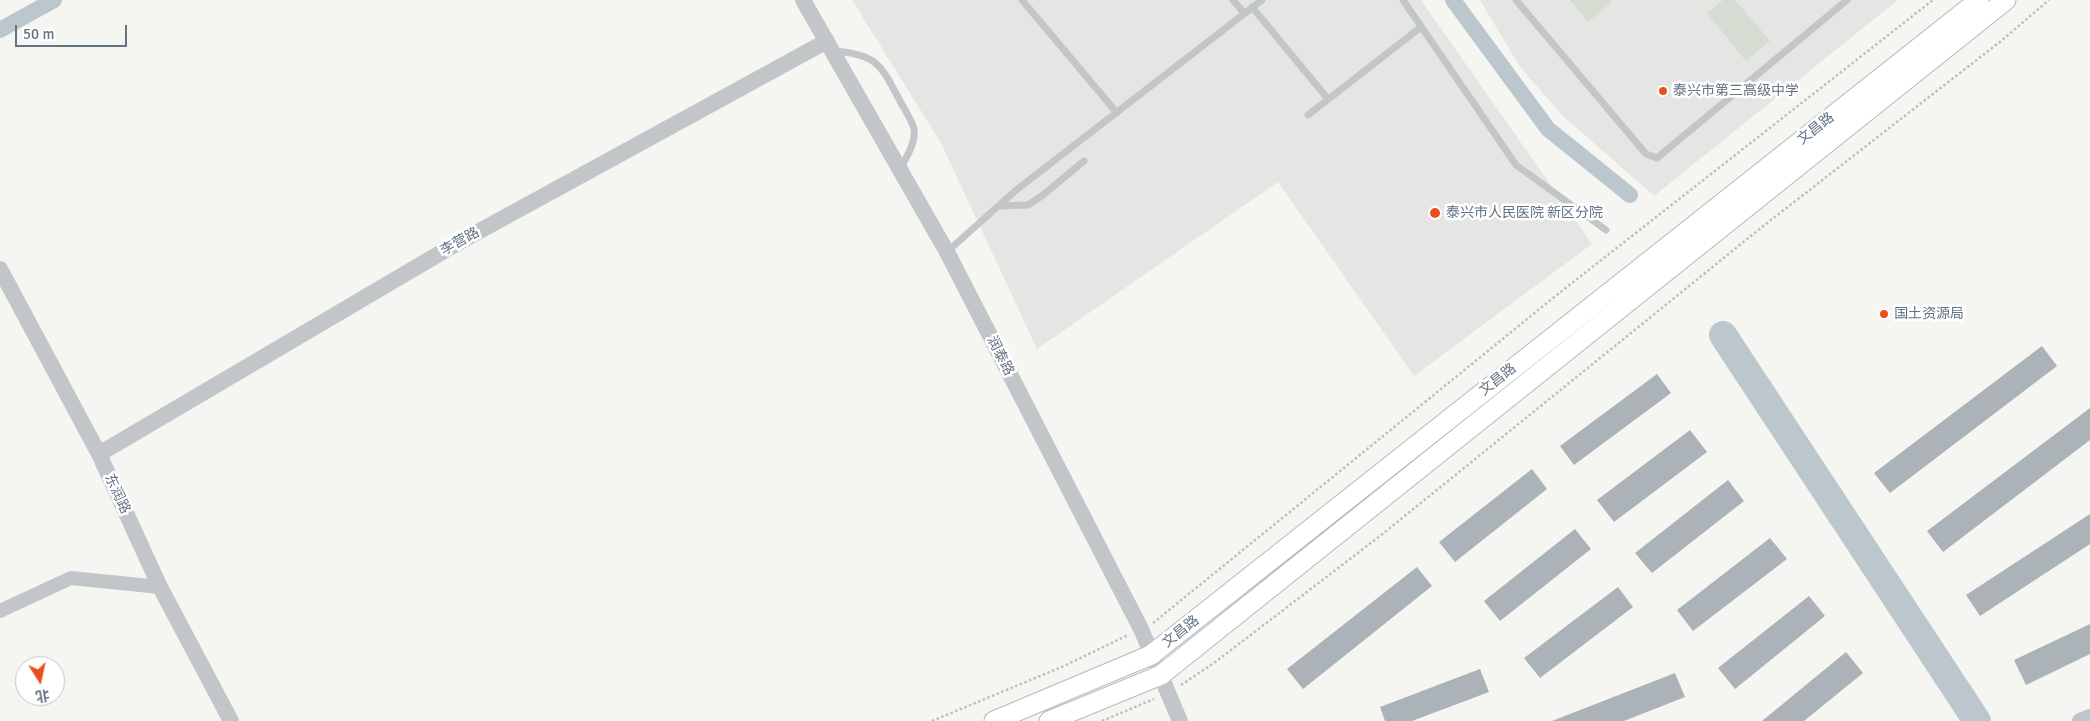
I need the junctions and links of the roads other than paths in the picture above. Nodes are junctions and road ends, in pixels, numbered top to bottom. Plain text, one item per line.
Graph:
1 (803, 0) edge
2 (1022, 0) edge
3 (1233, 0) edge
4 (1262, 0) edge
5 (1402, 0) edge
6 (1516, 0) edge
7 (1847, 0) edge
8 (1979, 0) edge
9 (2006, 0) edge
10 (1252, 7) junction
11 (1244, 14) junction
12 (1421, 27) junction
13 (830, 46) junction
14 (1328, 99) junction
15 (1117, 113) junction
16 (1308, 115) dead end
17 (1084, 161) dead end
18 (899, 169) junction
19 (998, 206) junction
20 (1606, 230) dead end
21 (946, 252) junction
22 (0, 268) edge
23 (99, 454) junction
24 (160, 587) junction
25 (0, 611) edge
26 (1151, 655) junction
27 (1161, 675) junction
28 (231, 721) edge
29 (994, 721) edge
30 (1049, 721) edge
31 (1180, 721) edge

1 - 13 street, 润泰路
2 - 15 lane
3 - 11 lane
4 - 10 lane
5 - 12 lane
6 - 7 lane
8 - 26 main road, 文昌路
9 - 27 main road, 文昌路
10 - 11 lane
10 - 14 lane
11 - 15 lane
12 - 14 lane
12 - 20 lane
13 - 18 street, 润泰路
13 - 18 lane
13 - 23 street, 李营路
14 - 16 lane
15 - 19 lane
17 - 19 lane
18 - 21 street, 润泰路
19 - 21 lane
21 - 26 street, 润泰路
22 - 23 street, 东润路
23 - 24 street, 东润路
24 - 25 street
24 - 28 street, 东润路
26 - 27 street, 润泰路
26 - 29 main road, 文昌路
27 - 30 main road, 文昌路
27 - 31 street, 润泰路

